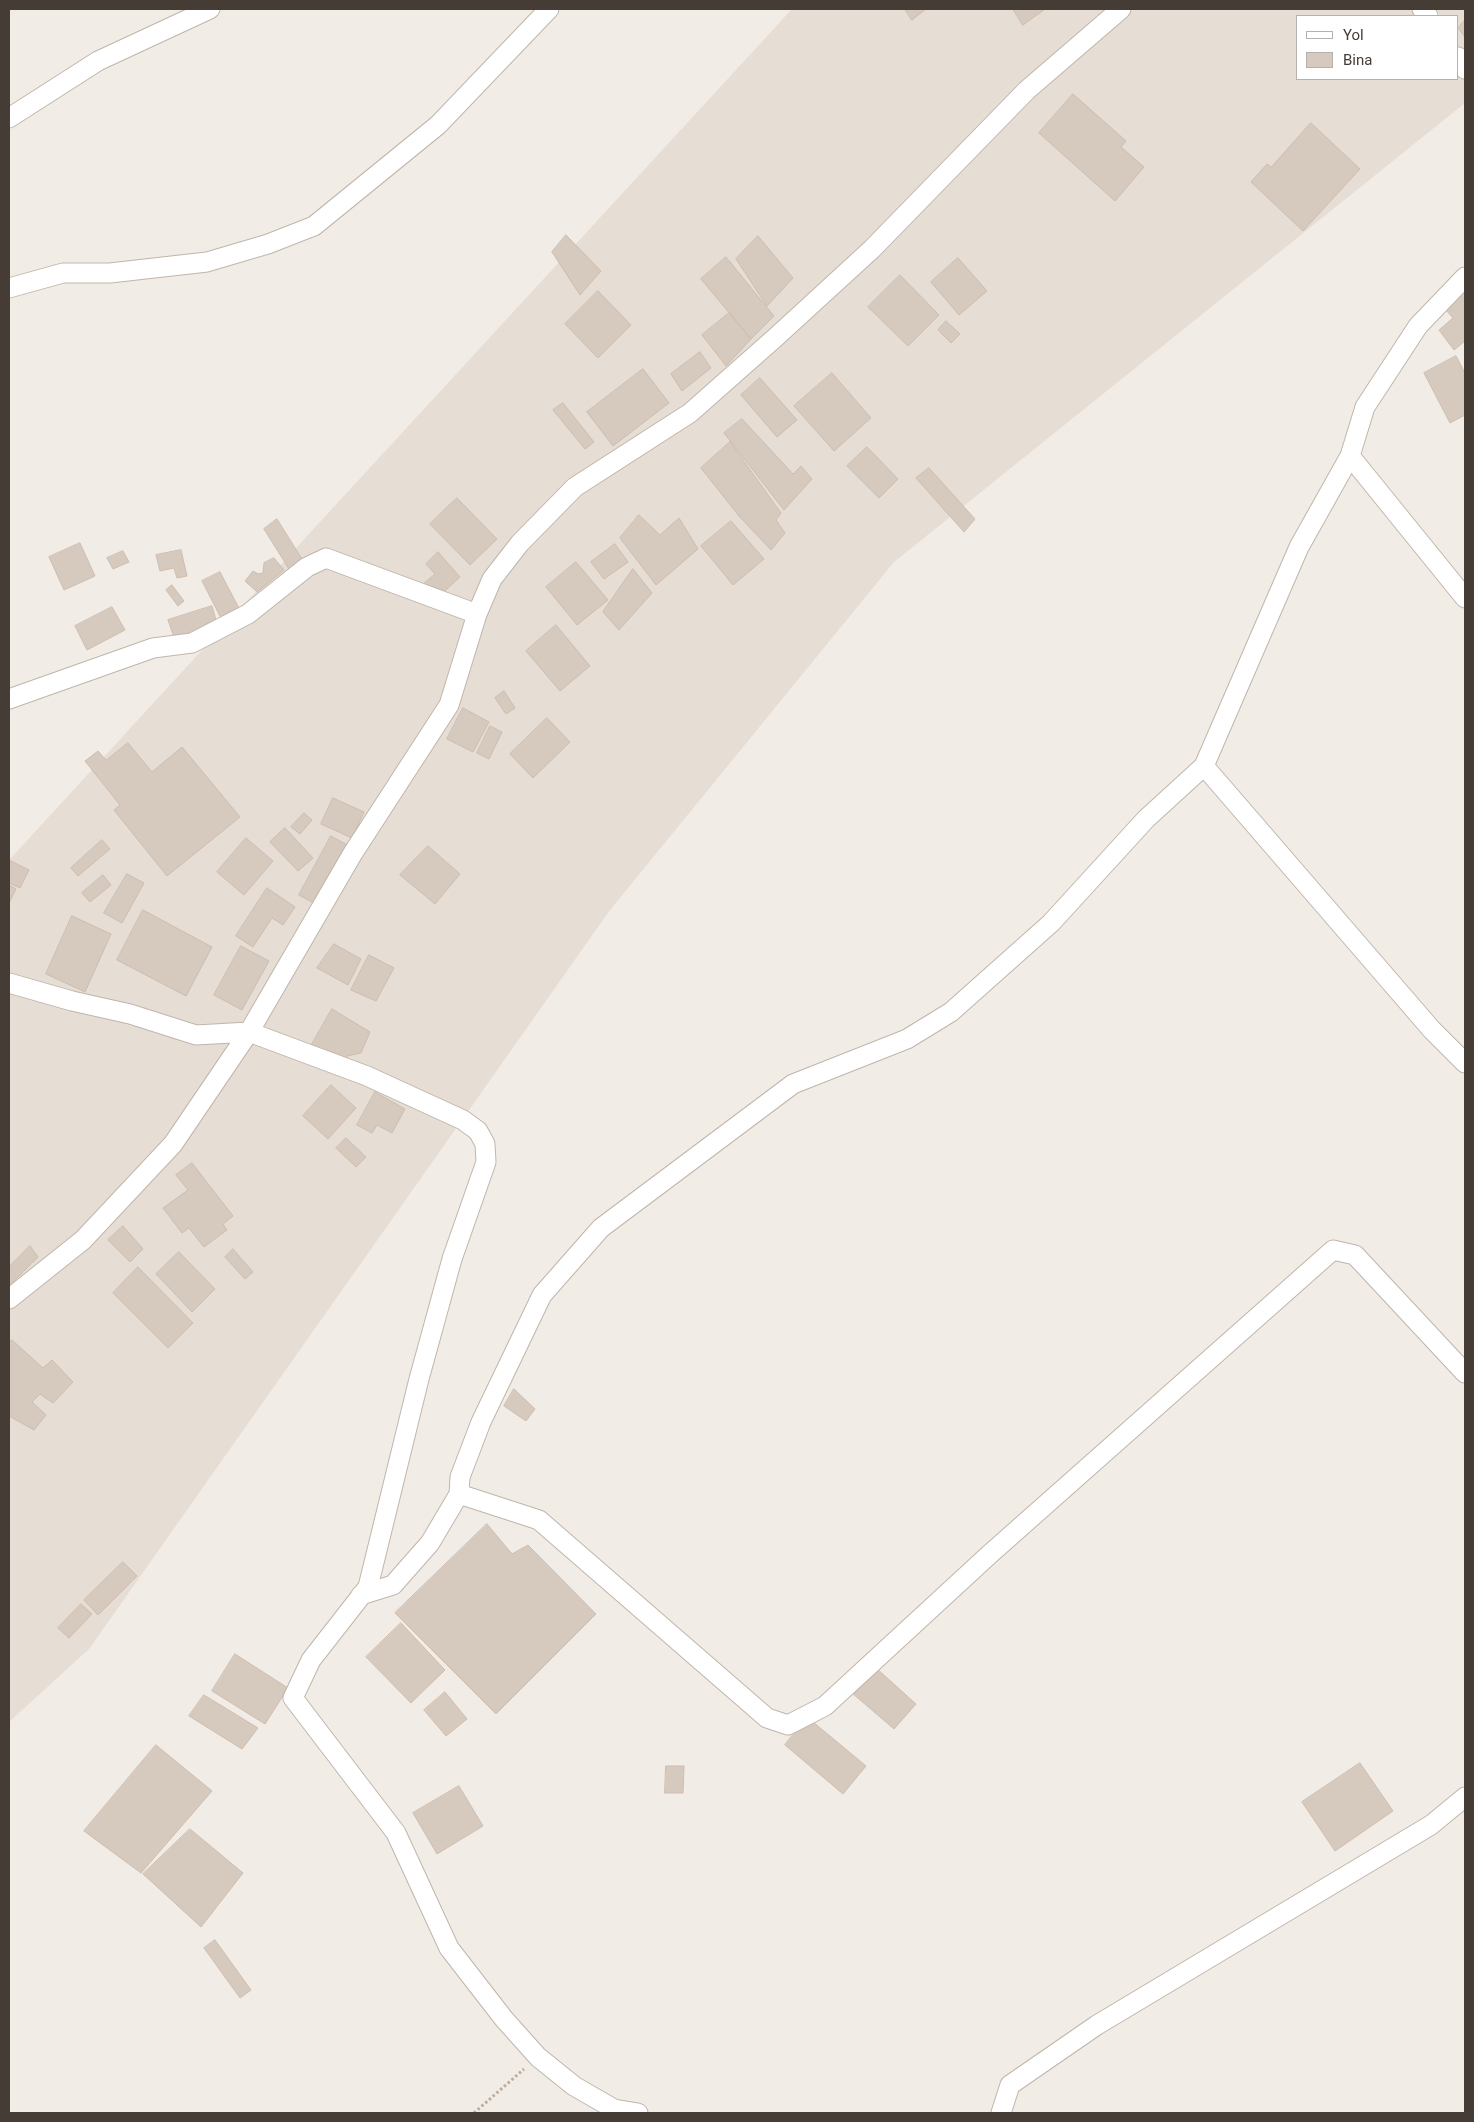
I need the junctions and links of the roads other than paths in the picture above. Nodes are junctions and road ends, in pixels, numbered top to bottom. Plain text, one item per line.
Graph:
1 (210, 9) edge
2 (550, 9) edge
3 (1121, 9) edge
4 (9, 118) edge
5 (1465, 277) edge
6 (9, 288) edge
7 (1350, 456) junction
8 (1465, 598) edge
9 (477, 614) junction
10 (9, 699) edge
11 (1204, 766) junction
12 (9, 982) edge
13 (249, 1032) junction
14 (1465, 1063) edge
15 (9, 1299) edge
16 (1465, 1373) edge
17 (459, 1494) junction
18 (361, 1595) junction
19 (1465, 1798) edge
20 (638, 2113) edge
21 (1001, 2113) edge

1 - 4 street
2 - 6 street
3 - 9 street
5 - 7 street
7 - 8 street
7 - 11 street
9 - 10 street
9 - 13 street
11 - 14 street
11 - 17 street
12 - 13 street
13 - 15 street
13 - 18 street
16 - 17 street
17 - 18 street
18 - 20 street
19 - 21 street

